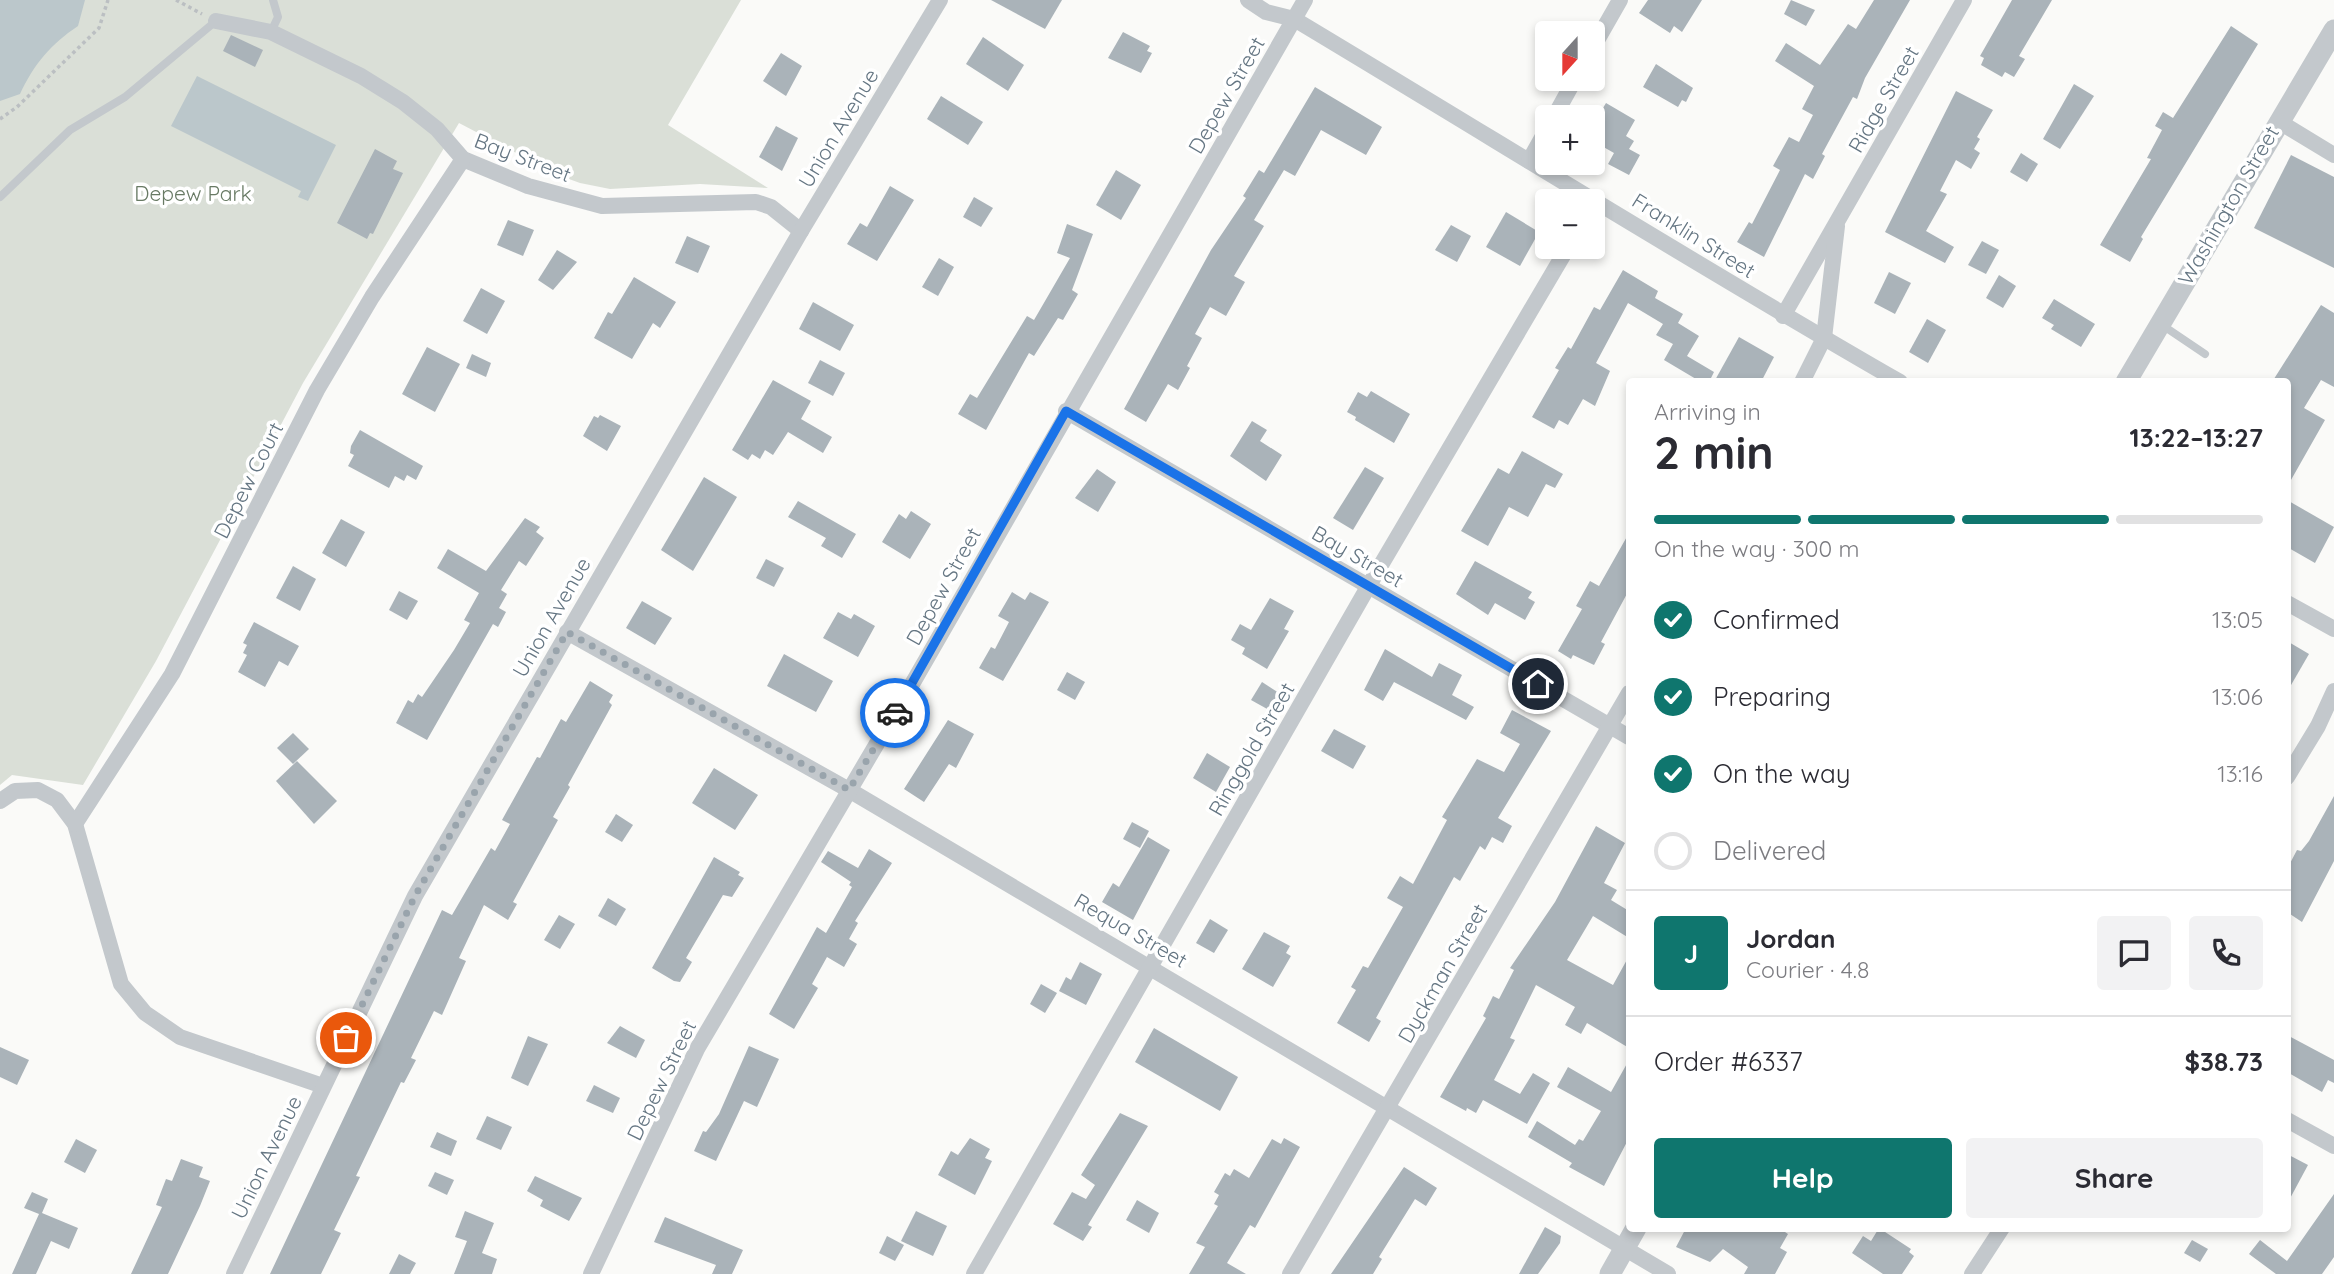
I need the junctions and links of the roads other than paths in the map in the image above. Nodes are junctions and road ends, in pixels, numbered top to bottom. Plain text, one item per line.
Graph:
1 (273, 0) edge
2 (940, 0) edge
3 (1248, 0) edge
4 (1305, 0) edge
5 (1620, 0) edge
6 (1964, 0) edge
7 (1294, 19) junction
8 (216, 21) joint
9 (1605, 26) edge
10 (2334, 30) edge
11 (271, 32) junction
12 (2278, 121) junction
13 (1535, 150) edge
14 (2334, 155) edge
15 (463, 159) junction
16 (1529, 161) junction
17 (1572, 189) edge
18 (0, 197) edge
19 (1605, 210) edge
20 (1838, 218) junction
21 (801, 231) junction
22 (1561, 259) edge
23 (1783, 316) junction
24 (2160, 323) junction
25 (1824, 338) junction
26 (2205, 354) dead end
27 (1804, 378) edge
28 (1893, 378) edge
29 (2128, 378) edge
30 (1066, 411) junction
31 (1368, 587) junction
32 (2291, 605) edge
33 (2334, 629) edge
34 (567, 632) junction
35 (2334, 691) edge
36 (1626, 698) edge
37 (1610, 726) junction
38 (1626, 735) edge
39 (2291, 770) edge
40 (849, 790) junction
41 (0, 801) edge
42 (75, 824) junction
43 (1150, 966) junction
44 (323, 1086) junction
45 (1387, 1108) junction
46 (2291, 1122) edge
47 (2334, 1146) edge
48 (1634, 1232) edge
49 (1999, 1232) edge
50 (1625, 1249) junction
51 (233, 1274) edge
52 (591, 1274) edge
53 (974, 1274) edge
54 (1290, 1274) edge
55 (1610, 1274) edge
56 (1668, 1274) edge
57 (1972, 1274) edge

1 - 11 lane
2 - 21 street, Union Avenue
3 - 7 street, Franklin Street
4 - 7 street, Depew Street
5 - 9 street
6 - 20 street, Ridge Street
7 - 16 street, Franklin Street
7 - 30 street, Depew Street
8 - 11 street, Bay Street
8 - 18 lane
10 - 12 street, Washington Street
11 - 15 street, Bay Street
12 - 14 street
12 - 24 street, Washington Street
13 - 16 street
15 - 21 street, Bay Street
15 - 42 street, Depew Court
16 - 17 street, Franklin Street
19 - 23 street, Franklin Street
20 - 23 street, Ridge Street
20 - 25 street, Ridge Street
21 - 34 street, Union Avenue
22 - 31 street, Ringgold Street
23 - 25 street, Franklin Street
24 - 26 lane
24 - 29 street, Washington Street
25 - 27 street
25 - 28 street, Franklin Street
30 - 31 street, Bay Street
30 - 40 street, Depew Street
31 - 37 street, Bay Street
31 - 43 street, Ringgold Street
32 - 33 street
34 - 40 street, Requa Street
34 - 44 street, Union Avenue
35 - 39 street
36 - 37 street, Dyckman Street
37 - 38 street, Bay Street
37 - 45 street, Dyckman Street
40 - 43 street, Requa Street
40 - 52 street, Depew Street
41 - 42 street
42 - 44 street
43 - 45 street, Requa Street
43 - 53 street, Ringgold Street
44 - 51 street, Union Avenue
45 - 50 street, Requa Street
45 - 54 street, Dyckman Street
46 - 47 street
48 - 50 street
49 - 57 street
50 - 55 street
50 - 56 street, Requa Street

